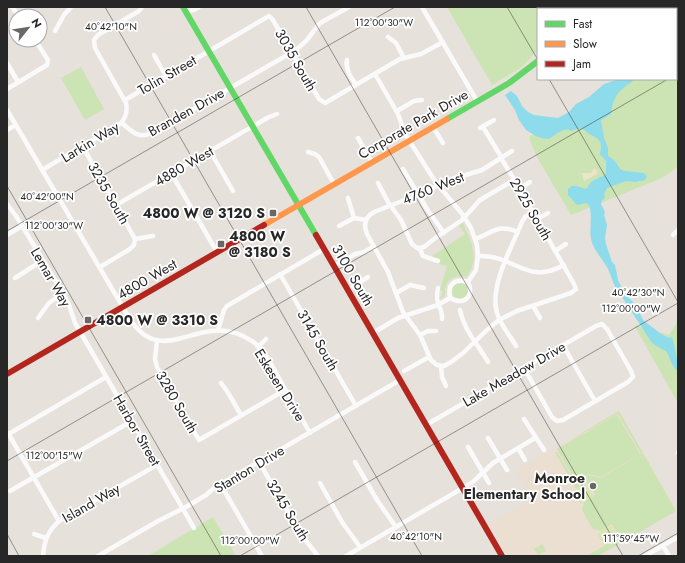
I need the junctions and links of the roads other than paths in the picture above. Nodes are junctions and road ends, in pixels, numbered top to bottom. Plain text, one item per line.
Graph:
1 (71, 7) edge
2 (142, 7) edge
3 (199, 7) edge
4 (349, 7) edge
5 (422, 7) edge
6 (186, 8) edge
7 (269, 16) joint
8 (55, 31) dead end
9 (388, 37) dead end
10 (442, 42) junction
11 (40, 48) edge
12 (209, 51) junction
13 (292, 52) junction
14 (154, 55) dead end
15 (404, 58) junction
16 (347, 60) dead end
17 (537, 62) edge
18 (7, 63) edge
19 (376, 74) junction
20 (166, 76) junction
21 (18, 82) junction
22 (356, 85) junction
23 (230, 88) junction
24 (7, 89) edge
25 (125, 100) junction
26 (422, 100) dead end
27 (477, 101) junction
28 (7, 110) edge
29 (397, 111) junction
30 (277, 114) dead end
31 (494, 120) dead end
32 (122, 123) junction
33 (16, 125) junction
34 (252, 126) junction
35 (433, 127) junction
36 (7, 130) edge
37 (358, 138) dead end
38 (410, 140) junction
39 (442, 143) dead end
40 (83, 147) junction
41 (210, 151) junction
42 (512, 151) dead end
43 (308, 152) dead end
44 (501, 158) junction
45 (372, 162) junction
46 (403, 169) dead end
47 (42, 170) junction
48 (171, 173) junction
49 (514, 180) junction
50 (530, 182) dead end
51 (378, 183) dead end
52 (334, 184) junction
53 (438, 185) junction
54 (519, 189) junction
55 (233, 191) dead end
56 (418, 195) junction
57 (348, 198) dead end
58 (7, 204) edge
59 (116, 205) junction
60 (298, 205) junction
61 (390, 205) junction
62 (533, 212) junction
63 (548, 213) dead end
64 (354, 218) junction
65 (465, 218) junction
66 (537, 219) junction
67 (366, 220) junction
68 (22, 226) junction
69 (340, 226) dead end
70 (678, 230) edge
71 (518, 232) junction
72 (444, 233) junction
73 (7, 235) edge
74 (673, 235) dead end
75 (153, 236) dead end
76 (135, 239) junction
77 (475, 239) junction
78 (566, 244) dead end
79 (373, 247) junction
80 (420, 249) junction
81 (324, 250) junction
82 (555, 251) junction
83 (217, 252) junction
84 (478, 256) junction
85 (43, 260) junction
86 (438, 261) dead end
87 (506, 261) junction
88 (564, 265) junction
89 (334, 266) junction
90 (100, 267) junction
91 (280, 274) junction
92 (368, 277) dead end
93 (15, 278) dead end
94 (468, 282) junction
95 (424, 288) dead end
96 (438, 288) dead end
97 (348, 290) junction
98 (63, 293) junction
99 (396, 293) junction
100 (450, 298) junction
101 (438, 305) junction
102 (533, 306) junction
103 (123, 307) junction
104 (460, 310) dead end
105 (405, 315) junction
106 (38, 318) dead end
107 (540, 318) dead end
108 (442, 319) dead end
109 (499, 320) junction
110 (218, 330) junction
111 (436, 331) dead end
112 (80, 332) junction
113 (372, 333) junction
114 (420, 335) junction
115 (266, 339) dead end
116 (157, 340) junction
117 (475, 341) junction
118 (563, 345) junction
119 (516, 346) dead end
120 (258, 347) junction
121 (429, 357) junction
122 (488, 362) dead end
123 (441, 366) junction
124 (524, 368) junction
125 (404, 371) dead end
126 (7, 374) edge
127 (106, 377) junction
128 (400, 380) junction
129 (221, 383) dead end
130 (446, 386) dead end
131 (285, 390) junction
132 (595, 401) junction
133 (356, 406) junction
134 (241, 415) junction
135 (524, 419) dead end
136 (132, 421) junction
137 (426, 425) junction
138 (310, 433) junction
139 (7, 434) edge
140 (488, 438) dead end
141 (535, 438) junction
142 (468, 447) dead end
143 (518, 448) junction
144 (544, 450) dead end
145 (500, 458) junction
146 (525, 460) dead end
147 (259, 462) junction
148 (355, 462) dead end
149 (157, 464) junction
150 (507, 470) dead end
151 (483, 473) junction
152 (34, 478) junction
153 (320, 483) dead end
154 (489, 483) dead end
155 (221, 485) junction
156 (463, 488) junction
157 (10, 491) dead end
158 (183, 509) junction
159 (59, 521) junction
160 (396, 527) junction
161 (194, 528) dead end
162 (34, 534) dead end
163 (678, 537) edge
164 (46, 538) junction
165 (663, 546) junction
166 (360, 548) junction
167 (43, 556) edge
168 (98, 556) edge
169 (262, 556) edge
170 (318, 556) edge
171 (346, 556) edge
172 (502, 556) edge
173 (645, 556) edge
174 (669, 556) edge

1 - 8 street
2 - 25 street
3 - 6 street
4 - 13 street, Branden Drive
5 - 10 street
6 - 12 main road, 3100 South
7 - 12 street, Tolin Street
7 - 13 street, 3035 South
9 - 15 street
10 - 15 street
10 - 27 street
11 - 21 street
12 - 20 street, Tolin Street
12 - 23 main road, 3100 South
13 - 22 street, 3035 South
13 - 23 street, Branden Drive
14 - 20 street
15 - 19 street
16 - 22 street
17 - 27 main road, Corporate Park Drive
18 - 21 street
19 - 22 street
19 - 29 street
20 - 25 street, Tolin Street
21 - 24 street
23 - 32 street, Branden Drive
23 - 34 main road, 3100 South
25 - 32 street, Larkin Way
26 - 29 street
27 - 35 main road, Corporate Park Drive
28 - 33 street
29 - 38 street
30 - 34 street, 4880 West
31 - 44 street, 2925 South
32 - 40 street, Larkin Way
33 - 36 street
33 - 47 street
34 - 41 street, 4880 West
34 - 60 main road, 3100 South
35 - 38 main road, Corporate Park Drive
35 - 39 street
37 - 45 street
38 - 45 main road, Corporate Park Drive
38 - 53 street
40 - 47 street, Larkin Way
40 - 59 street, 3235 South
41 - 48 street, 4880 West
41 - 55 street
42 - 44 street, 4760 West
43 - 52 street
44 - 49 street, 2925 South
44 - 53 street, 4760 West
45 - 52 main road, Corporate Park Drive
46 - 56 street
47 - 90 street
48 - 59 street, 4880 West
48 - 83 street
49 - 54 street, 2925 South
49 - 65 street
50 - 54 street
51 - 61 street
52 - 60 main road, Corporate Park Drive
53 - 56 street, 4760 West
53 - 65 street
54 - 62 street, 2925 South
56 - 61 street, 4760 West
56 - 72 street
57 - 64 street
58 - 68 street, Lemar Way
59 - 76 street, 3235 South
60 - 81 main road, 3100 South
60 - 83 main road, 4800 West
61 - 67 street, 4760 West
61 - 80 street
62 - 66 street, 2925 South
62 - 71 street
63 - 66 street
64 - 67 street
64 - 69 street
65 - 72 street
65 - 77 street
66 - 82 street, 2925 South
67 - 79 street
68 - 73 street
68 - 85 street, Lemar Way
70 - 74 street
71 - 77 street
71 - 87 street
72 - 80 street
75 - 76 street
76 - 90 street
77 - 84 street
78 - 82 street
79 - 89 street
79 - 99 street
80 - 86 street
81 - 89 main road, 3100 South
81 - 91 street
82 - 88 street, 2925 South
83 - 103 main road, 4800 West
84 - 87 street
84 - 94 street
85 - 93 street
85 - 98 street, Lemar Way
87 - 88 street
87 - 109 street
88 - 102 street, 2925 South
89 - 97 main road, 3100 South
90 - 103 street
91 - 110 street
91 - 133 street, 3145 South
92 - 97 street
94 - 100 street
94 - 100 street
95 - 99 street
96 - 101 street
97 - 113 main road, 3100 South
98 - 106 street
98 - 112 street, Lemar Way
99 - 105 street
100 - 101 street
101 - 105 street
101 - 108 street
102 - 107 street
102 - 109 street
103 - 112 main road, 4800 West
103 - 116 street
104 - 117 street
105 - 113 street
105 - 114 street
109 - 117 street
109 - 119 street
110 - 116 street, Eskesen Drive
110 - 120 street, Eskesen Drive
111 - 114 street
112 - 126 main road, 4800 West
112 - 127 street, Harbor Street
113 - 128 main road, 3100 South
114 - 121 street
115 - 120 street
116 - 134 street, 3280 South
117 - 122 street
117 - 123 street
118 - 124 street, Lake Meadow Drive
118 - 132 street
118 - 132 street, Lake Meadow Drive
120 - 131 street, Eskesen Drive
121 - 123 street
121 - 125 street
123 - 130 street
124 - 132 street
124 - 137 street, Lake Meadow Drive
127 - 136 street, Harbor Street
127 - 139 street
128 - 133 street, Stanton Drive
128 - 137 main road, 3100 South
129 - 134 street
131 - 134 street
131 - 138 street, Eskesen Drive
133 - 138 street, Stanton Drive
135 - 141 street
136 - 149 street, Harbor Street
136 - 152 street
137 - 156 main road, 3100 South
138 - 147 street, Stanton Drive
139 - 152 street
140 - 145 street
141 - 143 street
141 - 144 street
142 - 151 street
143 - 145 street
143 - 146 street
145 - 150 street
145 - 151 street
147 - 155 street, Stanton Drive
147 - 170 street, 3245 South
148 - 160 street
149 - 158 street, Harbor Street
149 - 159 street, Island Way
151 - 154 street
151 - 156 street
152 - 157 street
152 - 159 street
153 - 166 street
155 - 158 street, Stanton Drive
155 - 169 street
156 - 160 street
156 - 172 main road, 3100 South
158 - 161 street, Harbor Street
158 - 168 street, Stanton Drive
159 - 164 street, Island Way
160 - 166 street
162 - 164 street
163 - 165 street
164 - 167 street, Island Way
165 - 173 street
165 - 174 street
166 - 171 street

